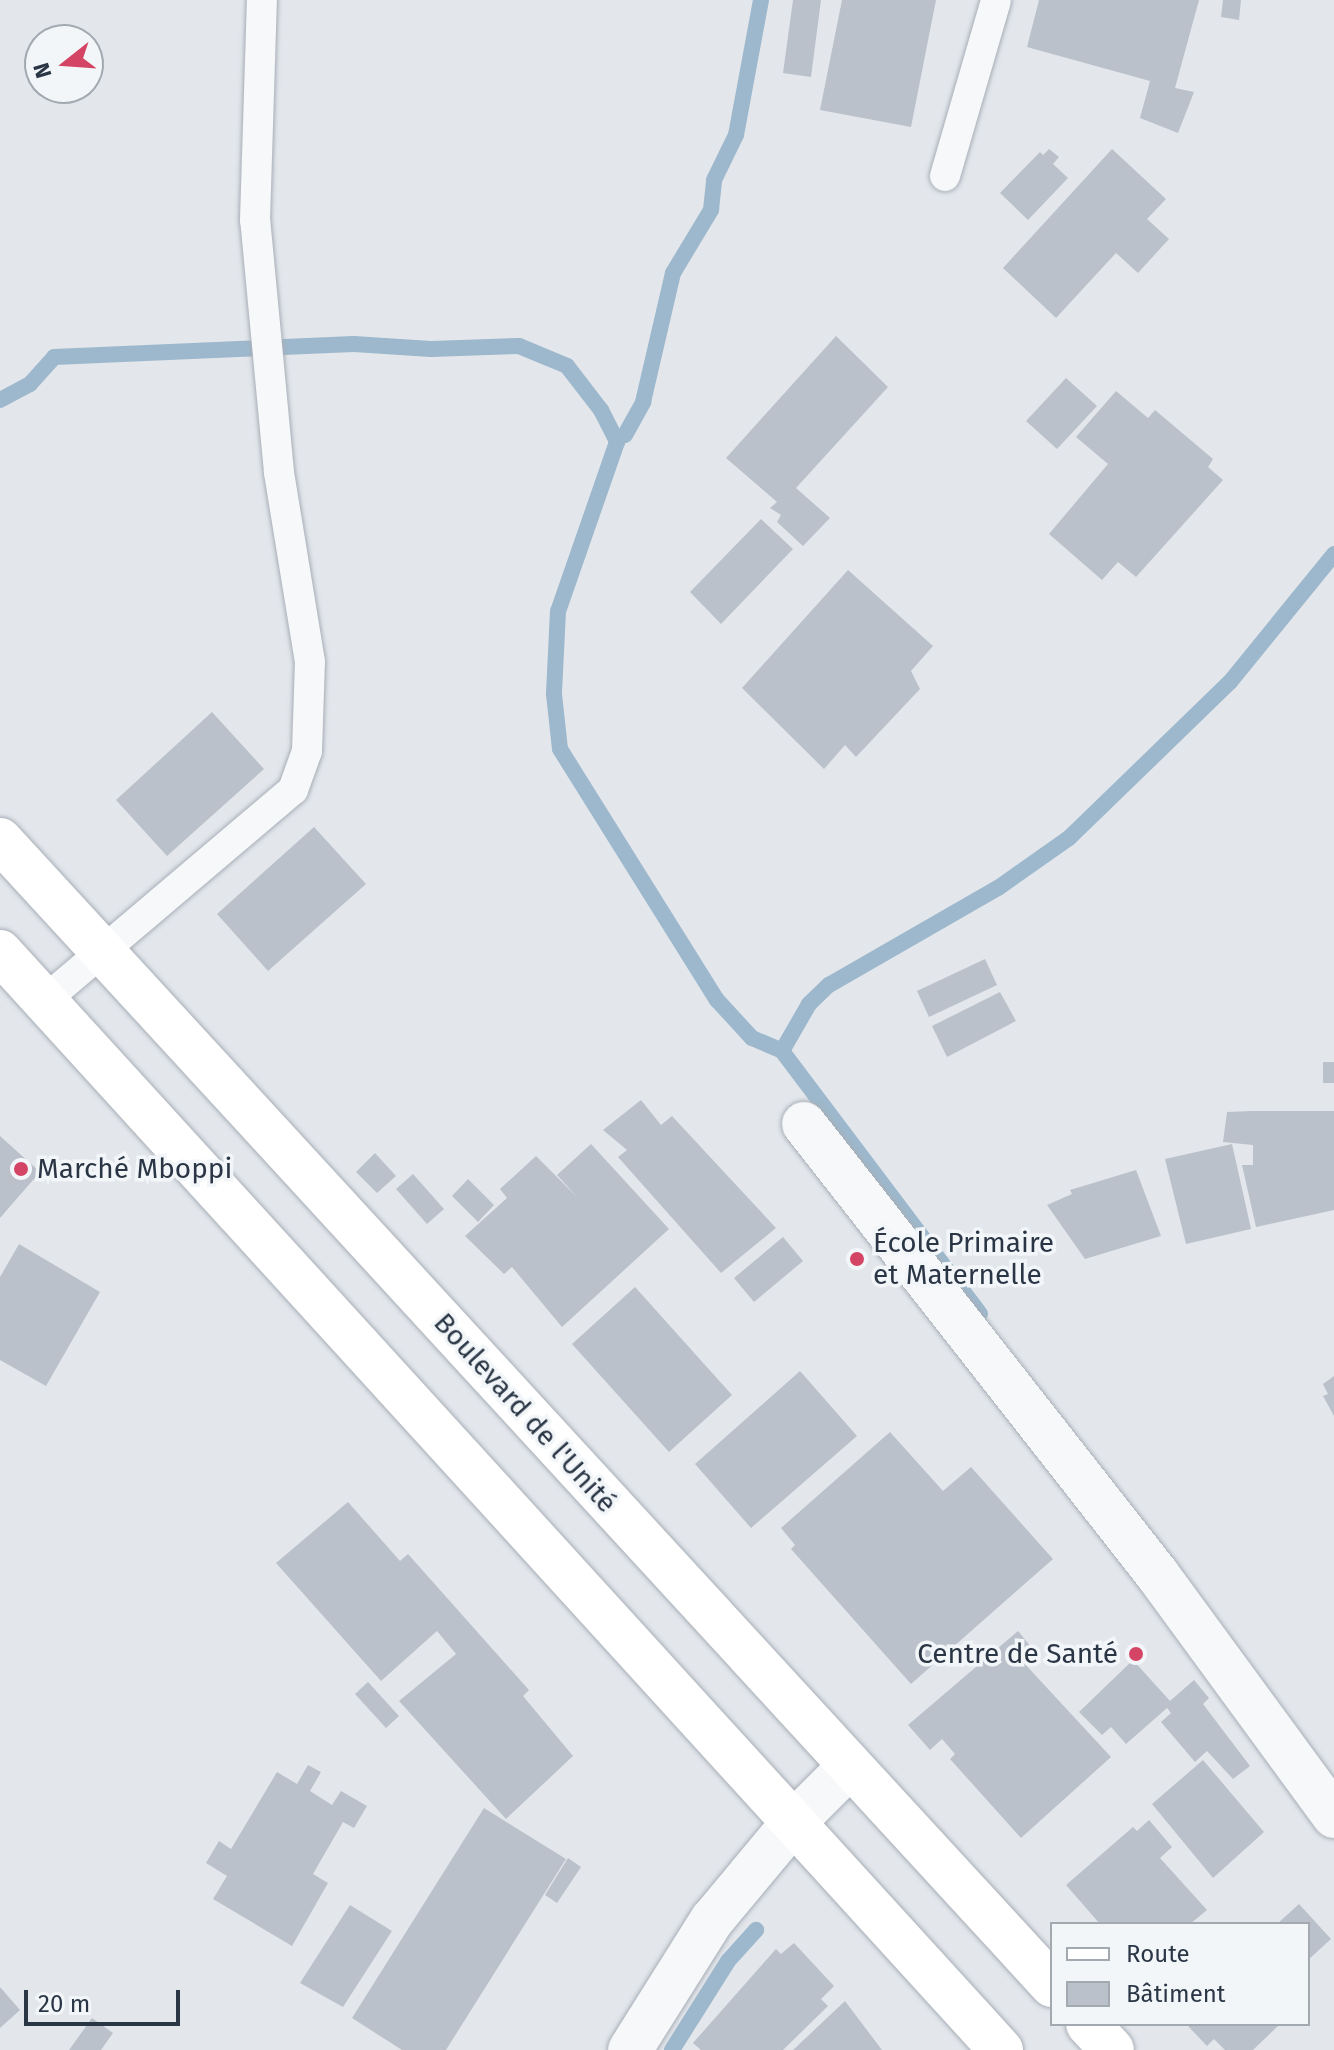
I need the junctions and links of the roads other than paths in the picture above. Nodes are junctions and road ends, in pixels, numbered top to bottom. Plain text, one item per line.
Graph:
1 (262, 0) edge
2 (996, 0) edge
3 (945, 176) dead end
4 (0, 840) edge
5 (102, 951) junction
6 (0, 952) edge
7 (45, 1000) junction
8 (804, 1124) dead end
9 (849, 1767) junction
10 (1334, 1816) edge
11 (792, 1824) junction
12 (1050, 1983) edge
13 (1090, 2026) edge
14 (630, 2050) edge
15 (1001, 2050) edge
16 (1112, 2050) edge

1 - 5 lane
2 - 3 lane
4 - 5 main road, Boulevard de l'Unité
5 - 7 lane
5 - 9 main road, Boulevard de l'Unité
6 - 7 main road
7 - 11 main road
8 - 10 street
9 - 11 street
9 - 12 main road, Boulevard de l'Unité
11 - 14 street
11 - 15 main road
13 - 16 main road

